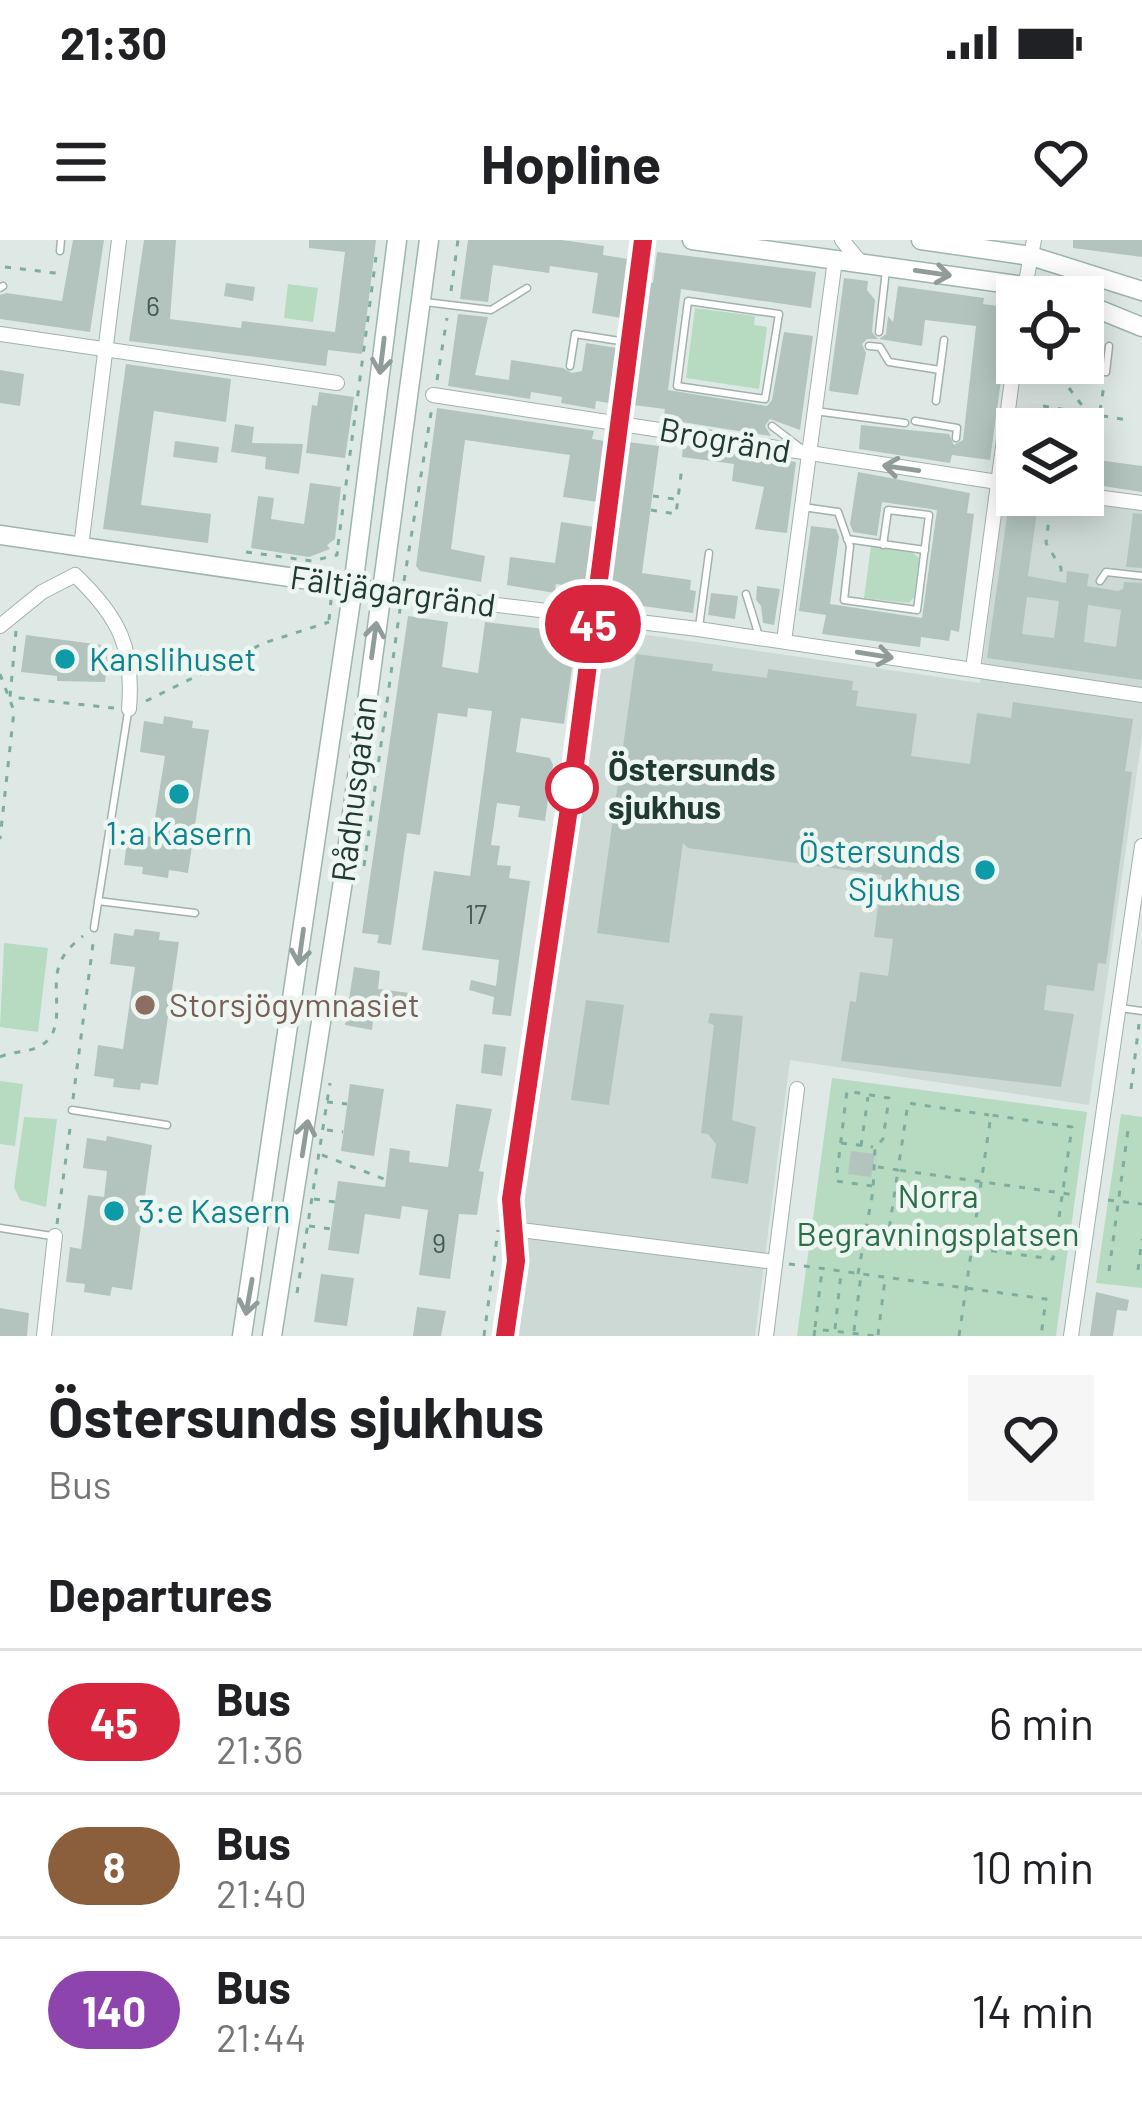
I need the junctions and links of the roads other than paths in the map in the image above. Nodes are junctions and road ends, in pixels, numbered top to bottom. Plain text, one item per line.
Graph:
1 (61, 240) edge
2 (119, 240) edge
3 (397, 240) edge
4 (429, 240) edge
5 (643, 240) edge
6 (692, 240) edge
7 (842, 240) edge
8 (921, 240) edge
9 (1032, 248) edge
10 (60, 251) dead end
11 (836, 260) junction
12 (861, 263) junction
13 (887, 267) junction
14 (996, 286) edge
15 (527, 288) dead end
16 (1142, 291) edge
17 (688, 301) joint
18 (421, 302) junction
19 (1104, 311) edge
20 (1140, 326) edge
21 (879, 332) dead end
22 (0, 334) edge
23 (944, 340) dead end
24 (630, 342) junction
25 (869, 346) dead end
26 (1109, 346) dead end
27 (103, 349) junction
28 (570, 366) dead end
29 (940, 370) junction
30 (1104, 372) edge
31 (337, 382) dead end
32 (433, 395) road end
33 (936, 400) dead end
34 (815, 410) junction
35 (915, 421) dead end
36 (620, 423) junction
37 (905, 423) dead end
38 (772, 426) dead end
39 (956, 438) dead end
40 (810, 454) junction
41 (954, 458) dead end
42 (952, 475) junction
43 (996, 482) edge
44 (996, 497) edge
45 (1104, 498) edge
46 (1142, 503) edge
47 (803, 507) junction
48 (0, 535) edge
49 (848, 539) junction
50 (883, 544) junction
51 (81, 547) junction
52 (925, 550) junction
53 (709, 553) dead end
54 (1142, 576) edge
55 (1100, 580) dead end
56 (353, 587) junction
57 (381, 591) junction
58 (746, 594) dead end
59 (594, 616) junction
60 (0, 626) edge
61 (698, 629) junction
62 (759, 637) junction
63 (784, 641) junction
64 (973, 669) junction
65 (1142, 695) edge
66 (129, 710) joint
67 (1142, 846) edge
68 (98, 901) junction
69 (195, 913) dead end
70 (94, 928) road end
71 (548, 957) dead end
72 (1120, 1008) junction
73 (1141, 1011) edge
74 (797, 1089) dead end
75 (72, 1110) dead end
76 (167, 1125) dead end
77 (0, 1228) edge
78 (513, 1229) junction
79 (56, 1236) joint
80 (775, 1262) junction
81 (44, 1336) edge
82 (242, 1336) edge
83 (272, 1336) edge
84 (505, 1336) edge
85 (766, 1336) edge
86 (1071, 1336) edge

1 - 10 lane
2 - 27 street
3 -> 56 main road, Rådhusgatan
4 - 18 main road, Rådhusgatan
5 - 24 street
6 - 11 main road
7 - 12 street
8 - 9 main road
9 - 16 main road
11 - 12 main road
11 - 34 street
12 - 13 main road
13 -> 14 main road
13 - 21 lane
15 - 18 lane
17 - 17 lane
18 - 57 main road, Rådhusgatan
19 - 20 main road
22 - 27 street
23 - 29 lane
24 - 28 lane
24 - 36 street
25 - 29 lane
26 - 30 lane
27 - 31 street
27 - 51 street
29 - 33 lane
32 - 36 street, Brogränd
34 - 37 lane
34 - 40 street
35 - 39 lane
36 - 40 street, Brogränd
36 - 59 street
38 - 40 lane
42 -> 40 street, Brogränd
40 - 47 street
41 - 42 lane
42 - 43 street, Brogränd
44 - 64 street
45 - 46 street
47 - 49 lane
47 - 63 street
48 - 51 main road, Fältjägargränd
49 - 50 lane
49 - 52 lane
50 - 52 lane
50 - 52 lane
51 - 56 main road, Fältjägargränd
53 - 61 lane
54 - 55 lane
56 - 57 main road, Fältjägargränd
56 -> 82 main road, Rådhusgatan
57 - 59 street, Fältjägargränd
83 -> 57 main road, Rådhusgatan
58 - 62 lane
59 - 61 street, Fältjägargränd
60 - 66 street
61 - 62 street, Fältjägargränd
62 - 63 street, Fältjägargränd
63 -> 64 street, Fältjägargränd
64 - 65 street, Fältjägargränd
66 - 68 lane
67 - 72 street
68 - 69 lane
68 - 70 lane
71 - 78 street
72 - 73 lane
72 - 86 street
74 - 80 street
75 - 76 lane
77 - 79 lane
78 - 80 street
78 - 84 street
79 - 81 street
80 - 85 street

